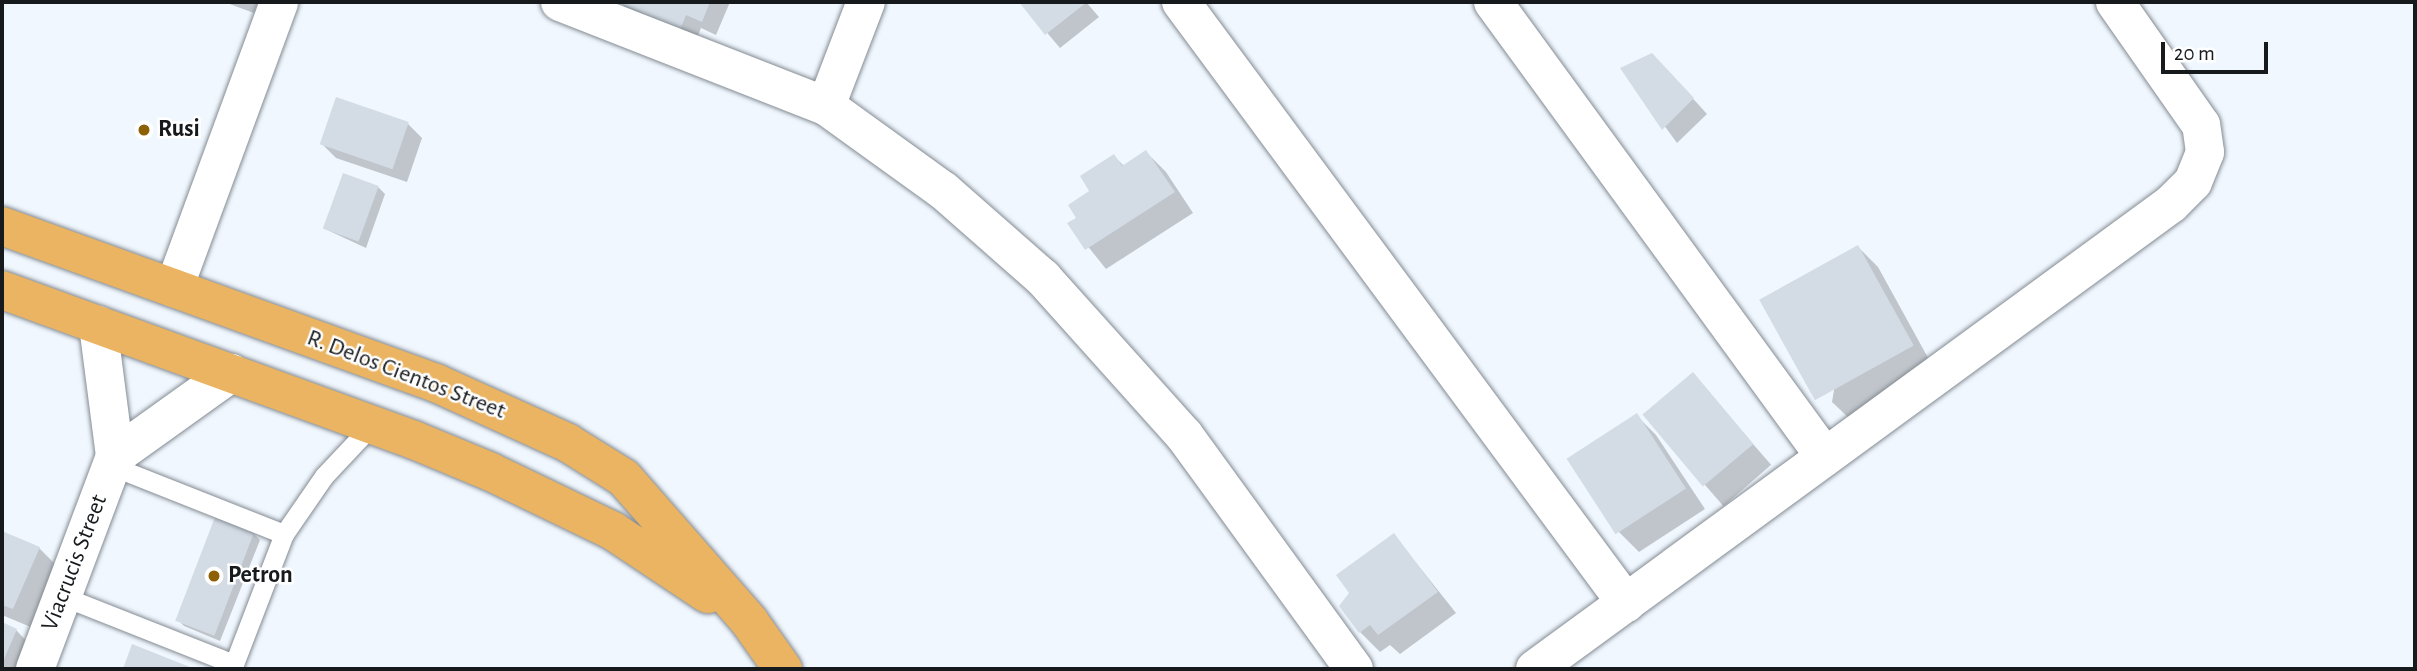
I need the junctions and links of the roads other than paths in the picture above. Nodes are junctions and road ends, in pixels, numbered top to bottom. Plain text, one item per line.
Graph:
1 (279, 2) edge
2 (560, 2) edge
3 (866, 2) edge
4 (1181, 2) edge
5 (1493, 2) edge
6 (2115, 2) edge
7 (826, 106) junction
8 (2, 226) edge
9 (174, 288) junction
10 (2, 290) edge
11 (98, 325) junction
12 (231, 373) junction
13 (373, 424) junction
14 (1825, 457) junction
15 (113, 461) junction
16 (284, 534) junction
17 (62, 596) junction
18 (1626, 603) junction
19 (748, 621) junction
20 (35, 669) edge
21 (783, 669) edge
22 (1354, 669) edge
23 (1535, 669) edge

1 - 9 street
2 - 7 street
3 - 7 street
4 - 18 street
5 - 14 street
6 - 14 street
7 - 22 street
8 - 9 highway, R. Delos Cientos Street
9 - 19 highway, R. Delos Cientos Street
10 - 11 highway, R. Delos Cientos Street
11 - 12 highway, R. Delos Cientos Street
11 - 15 street, Viacrucis Street
12 - 13 highway, R. Delos Cientos Street
12 - 15 street
13 - 16 lane
13 - 19 highway, R. Delos Cientos Street
14 - 18 street
15 - 16 lane
15 - 17 street, Viacrucis Street
16 - 17 lane
17 - 20 street, Viacrucis Street
18 - 23 street
19 - 21 highway, R. Delos Cientos Street

